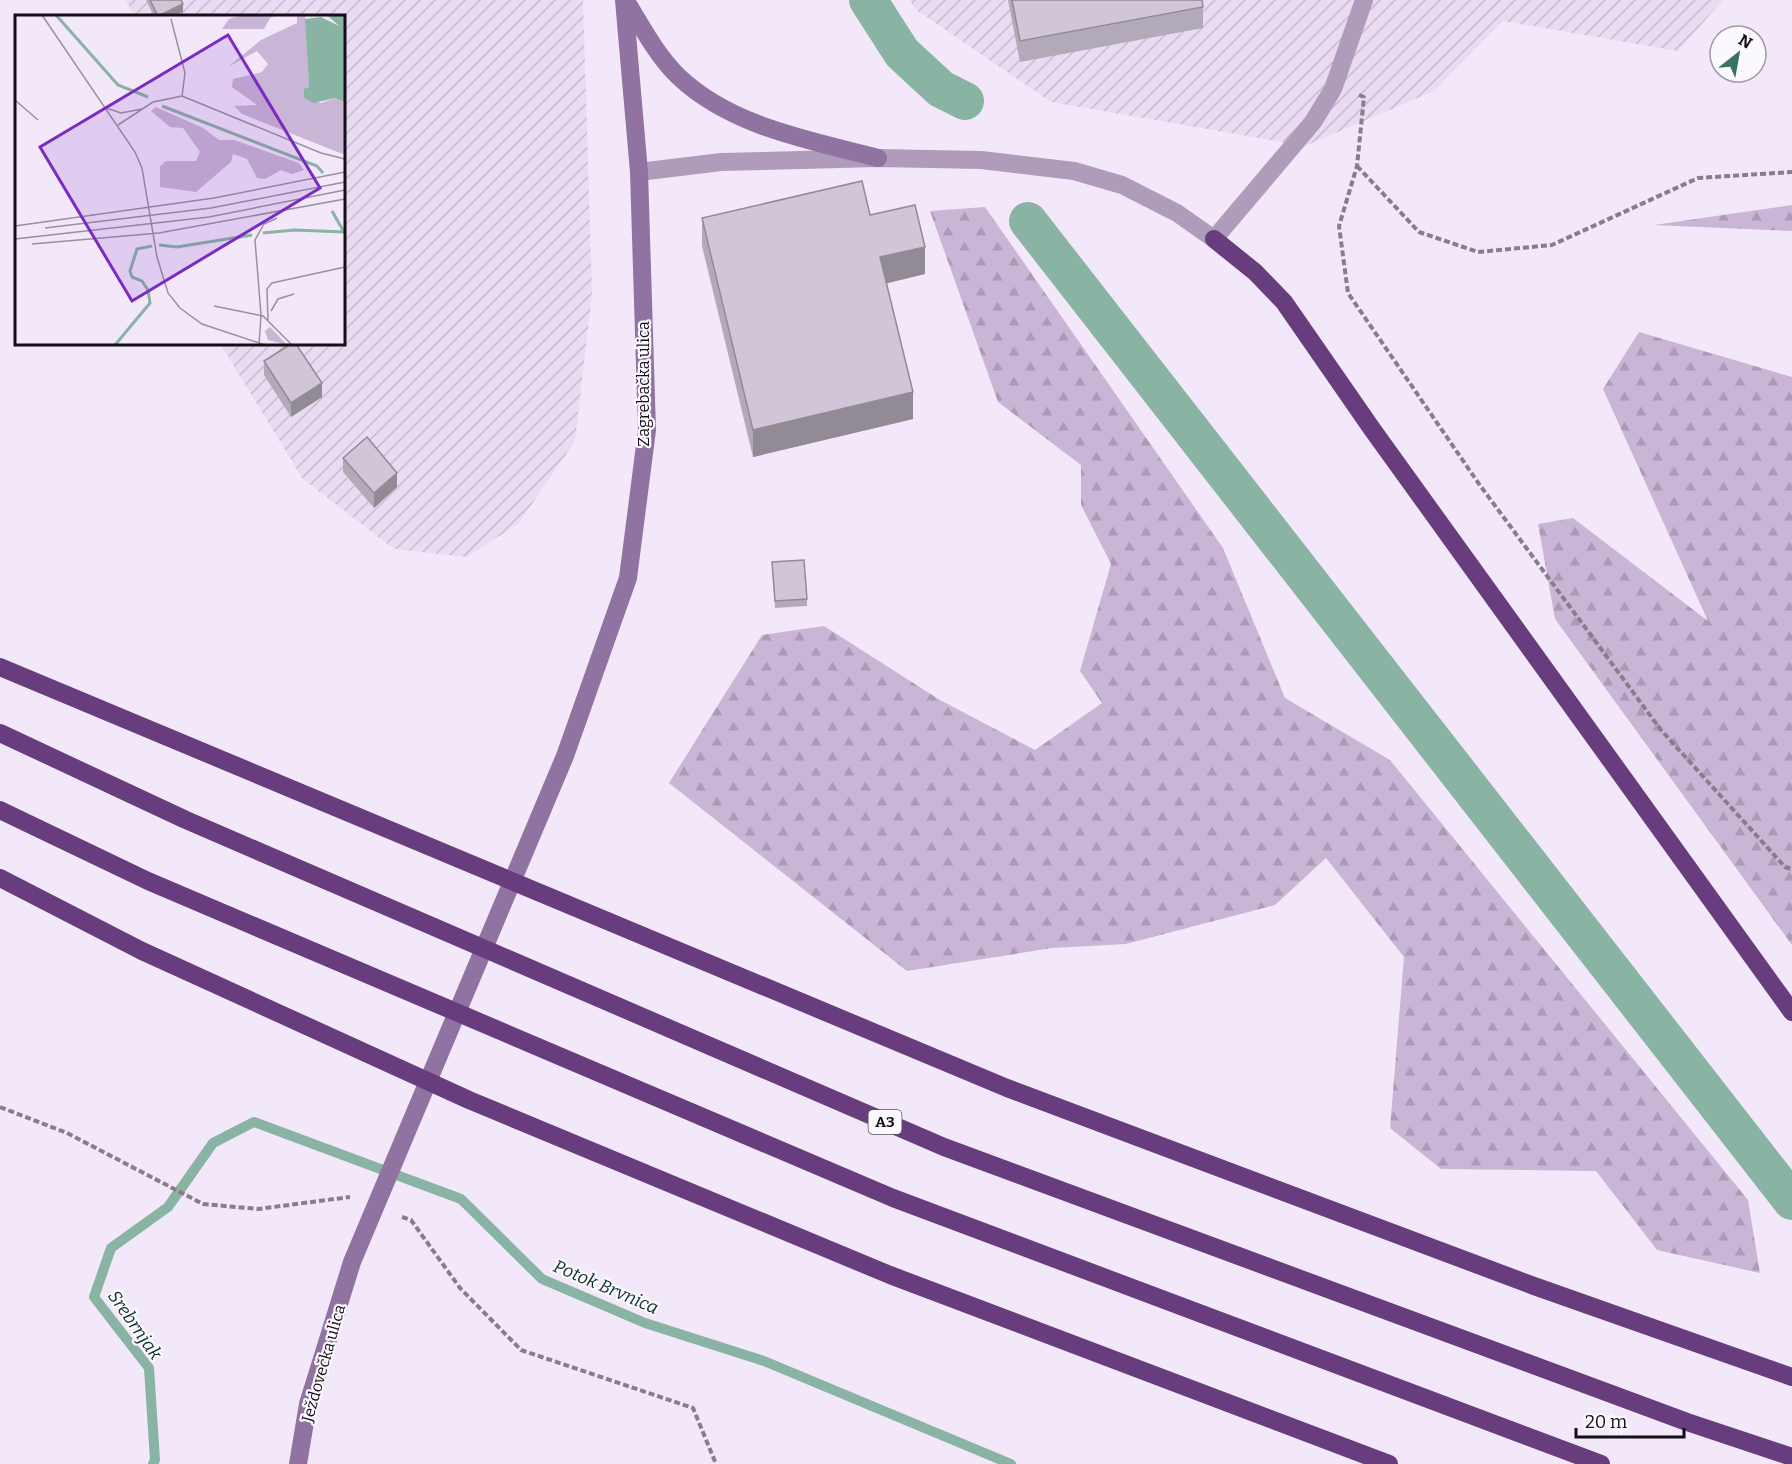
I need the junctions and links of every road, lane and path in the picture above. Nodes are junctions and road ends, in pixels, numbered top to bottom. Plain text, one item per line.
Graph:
1 (625, 0) edge
2 (1364, 0) edge
3 (1333, 89) junction
4 (878, 158) junction
5 (1357, 165) junction
6 (639, 172) junction
7 (1792, 172) edge
8 (1214, 239) junction
9 (0, 667) edge
10 (0, 733) edge
11 (0, 810) edge
12 (1792, 869) edge
13 (0, 878) edge
14 (1792, 1012) edge
15 (0, 1107) edge
16 (359, 1201) dead end
17 (400, 1216) dead end
18 (352, 1262) joint
19 (1792, 1377) edge
20 (1792, 1457) edge
21 (298, 1464) edge
22 (716, 1464) edge
23 (1389, 1464) edge
24 (1601, 1464) edge

1 - 4 main road
1 - 6 main road, Zagrebačka ulica
2 - 3 street
3 - 5 path
3 - 8 street
4 - 6 street
4 - 8 street
5 - 7 path
5 - 12 path
6 - 18 main road, Zagrebačka ulica
8 - 14 highway
9 - 19 highway
10 - 20 highway, A3
11 - 24 highway
13 - 23 highway
15 - 16 path
17 - 22 path
18 - 21 main road, Ježdovečka ulica

